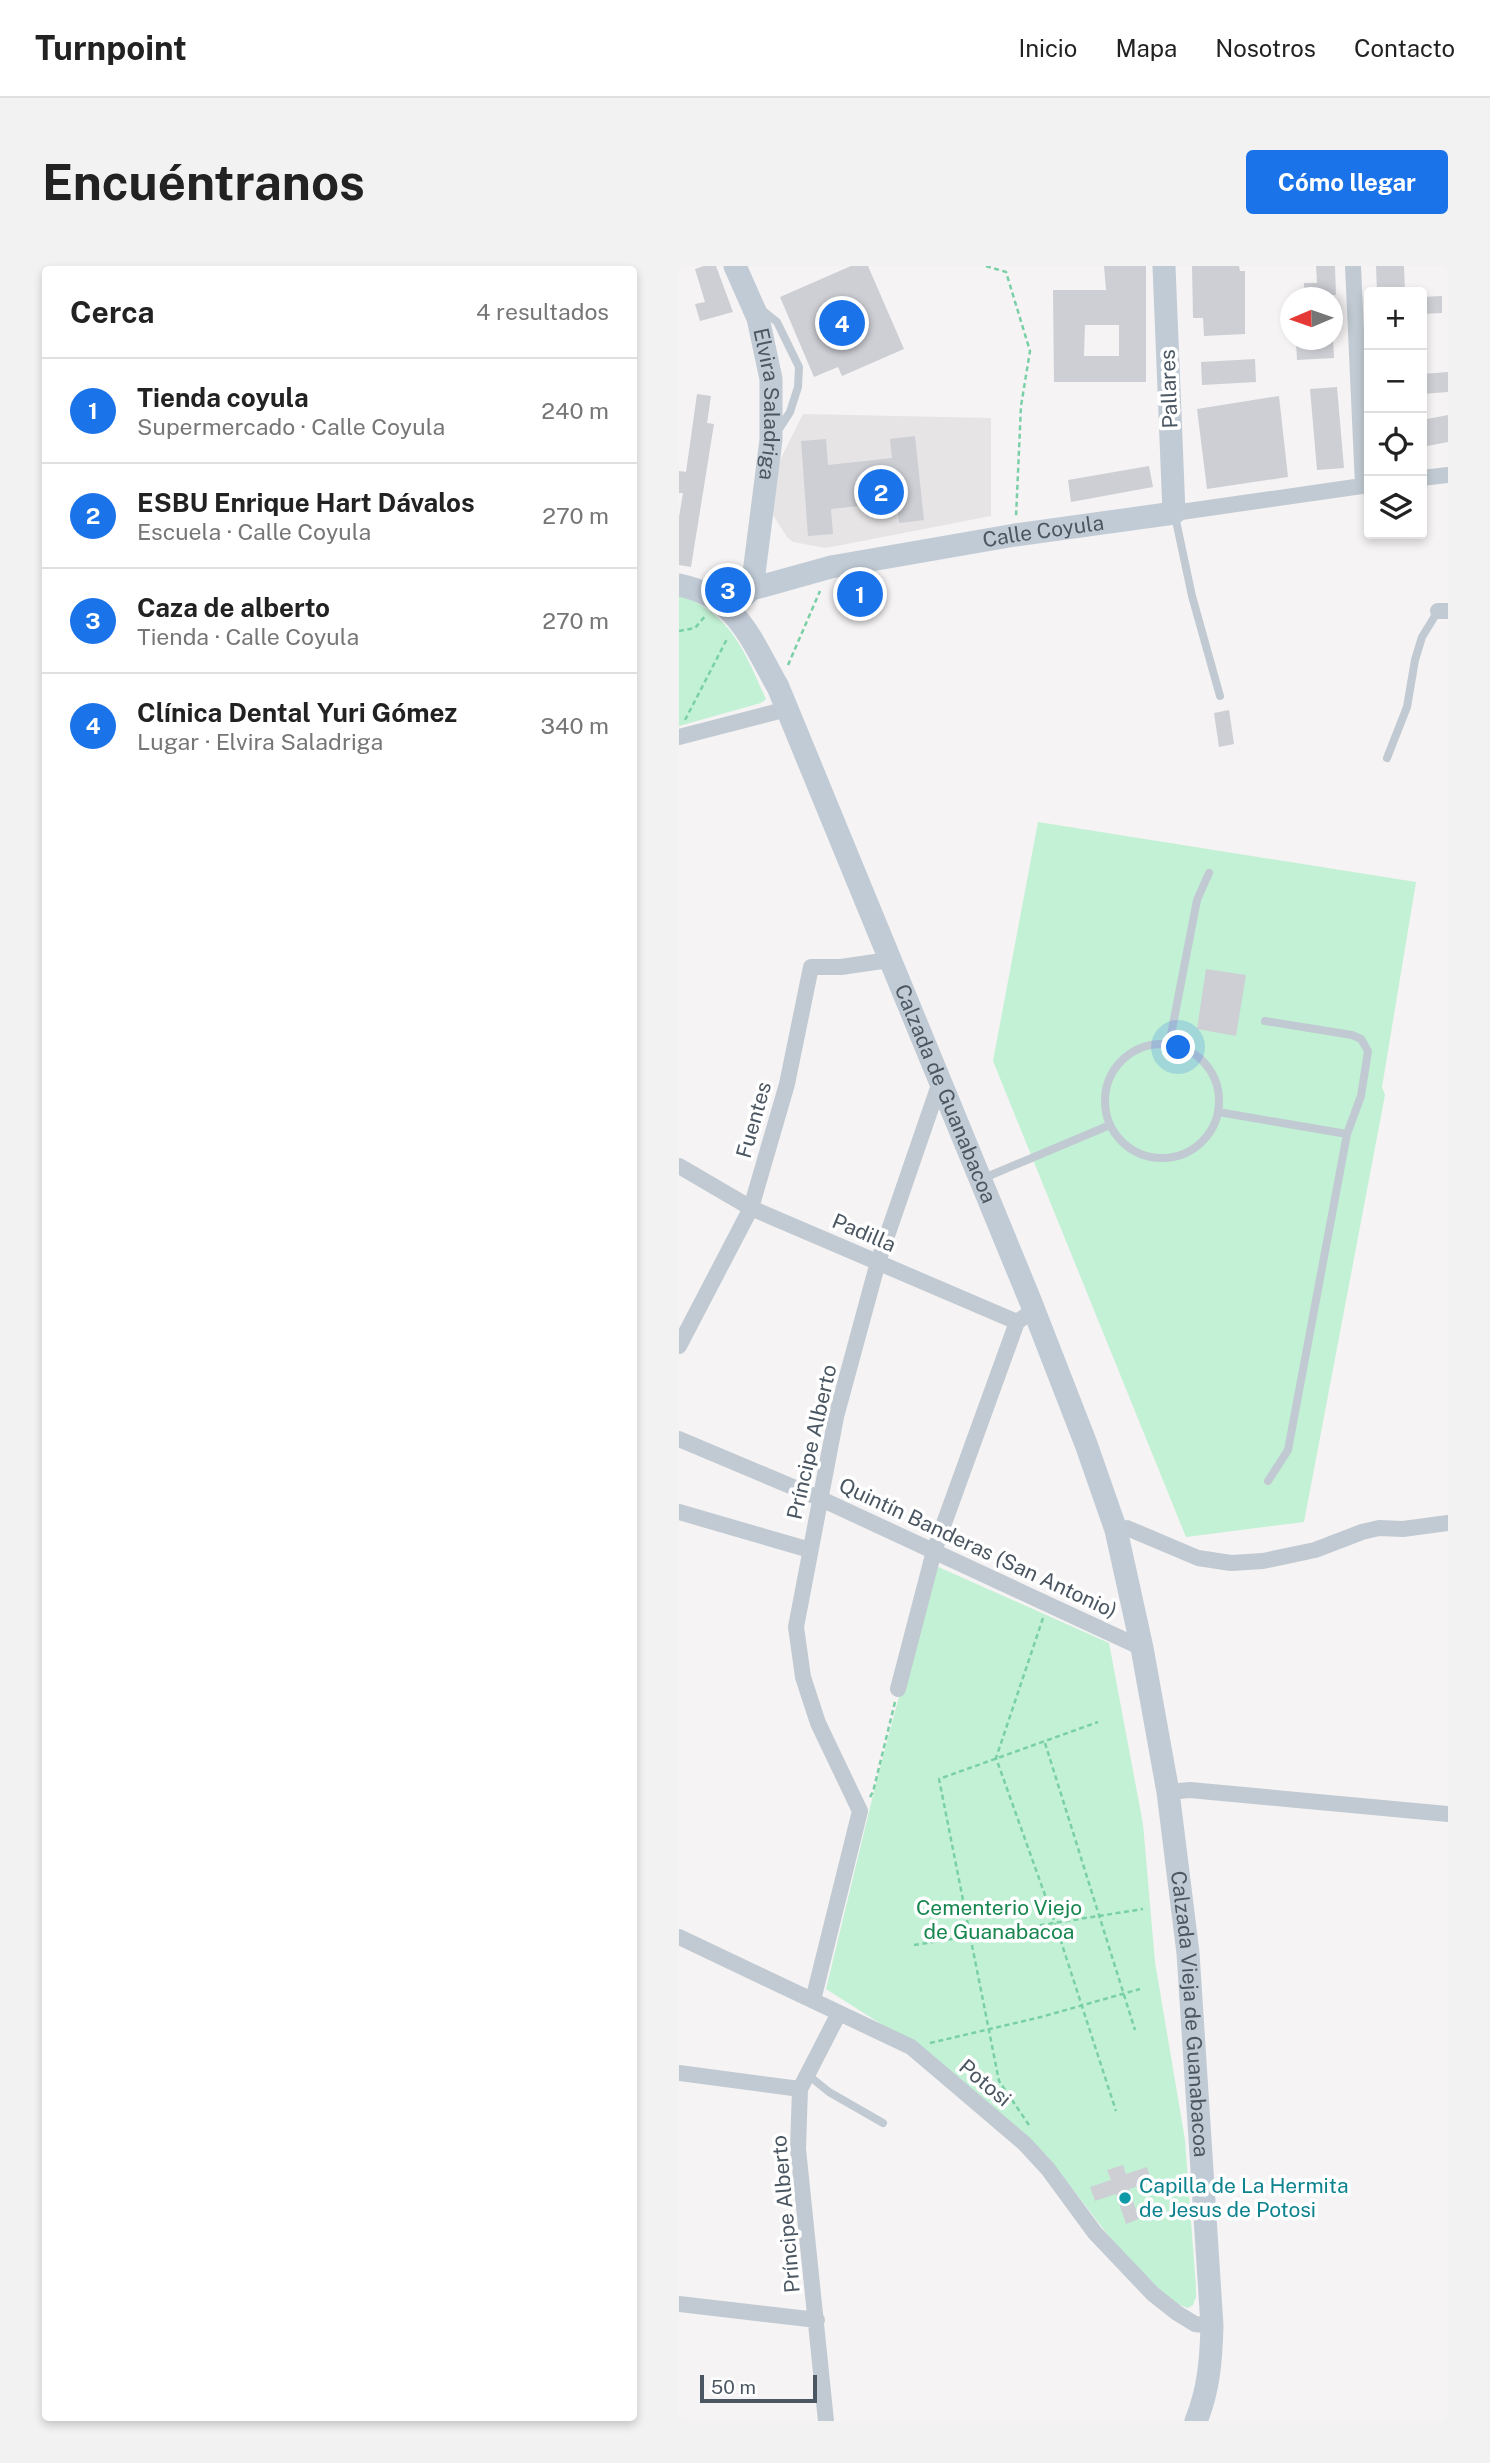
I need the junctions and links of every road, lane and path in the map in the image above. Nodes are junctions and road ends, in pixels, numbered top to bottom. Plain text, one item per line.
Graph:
1 (735, 266) edge
2 (986, 266) edge
3 (1164, 266) edge
4 (1353, 266) edge
5 (1448, 475) edge
6 (1365, 476) edge
7 (1427, 477) edge
8 (1364, 485) edge
9 (1174, 513) junction
10 (1015, 535) junction
11 (831, 567) junction
12 (679, 585) edge
13 (752, 589) junction
14 (727, 608) junction
15 (1443, 611) edge
16 (679, 631) edge
17 (778, 687) junction
18 (1220, 696) dead end
19 (787, 709) junction
20 (685, 721) dead end
21 (679, 737) edge
22 (1387, 758) dead end
23 (1209, 873) dead end
24 (890, 960) junction
25 (1265, 1021) dead end
26 (1169, 1045) junction
27 (940, 1082) junction
28 (1218, 1112) junction
29 (1110, 1125) junction
30 (1347, 1134) junction
31 (679, 1166) edge
32 (981, 1179) junction
33 (751, 1208) junction
34 (879, 1262) junction
35 (1025, 1316) junction
36 (679, 1346) edge
37 (679, 1439) edge
38 (1268, 1481) dead end
39 (820, 1498) junction
40 (679, 1512) edge
41 (1448, 1523) edge
42 (1116, 1530) junction
43 (810, 1550) junction
44 (934, 1551) junction
45 (1043, 1618) dead end
46 (1142, 1648) junction
47 (898, 1689) joint
48 (1098, 1722) dead end
49 (1044, 1741) junction
50 (996, 1758) junction
51 (1168, 1792) junction
52 (860, 1811) junction
53 (1448, 1814) edge
54 (1143, 1909) dead end
55 (1100, 1916) junction
56 (1055, 1923) junction
57 (679, 1937) edge
58 (970, 1937) junction
59 (914, 1945) dead end
60 (1140, 1989) dead end
61 (1124, 1993) junction
62 (813, 2000) junction
63 (1082, 2006) junction
64 (839, 2013) junction
65 (988, 2029) junction
66 (1135, 2030) dead end
67 (911, 2048) junction
68 (679, 2073) edge
69 (804, 2082) junction
70 (1116, 2111) dead end
71 (883, 2123) dead end
72 (1033, 2132) dead end
73 (679, 2304) edge
74 (817, 2320) junction
75 (1212, 2326) junction
76 (826, 2421) edge
77 (1196, 2421) edge

1 - 13 main road, Elvira Saladriga
2 - 10 path
3 - 9 main road, Pallares
4 - 6 street
5 - 7 street
8 - 9 street, Calle Coyula
9 - 10 main road, Calle Coyula
9 - 18 lane
10 - 11 main road, Calle Coyula
11 - 13 main road, Calle Coyula
11 - 17 path
12 - 14 main road
13 - 14 main road, Calle Coyula
14 - 16 path
14 - 17 main road, Calzada de Guanabacoa
14 - 20 path
15 - 22 lane
17 - 19 main road, Calzada de Guanabacoa
19 - 21 street
19 - 24 main road, Calzada de Guanabacoa
23 - 26 lane
24 - 27 main road, Calzada de Guanabacoa
24 - 33 street, Fuentes
25 - 30 lane
26 - 28 lane
26 - 29 lane
27 - 32 main road, Calzada de Guanabacoa
27 - 34 street, Príncipe Alberto
28 - 29 lane
28 - 30 lane
29 - 32 lane
30 - 38 lane
31 - 33 street, Padilla
32 - 35 main road, Calzada de Guanabacoa
33 - 34 street, Padilla
33 - 36 street, Fuentes
34 - 35 street, Padilla
34 - 39 street, Príncipe Alberto
35 - 42 main road, Calzada de Guanabacoa
35 - 44 street
37 - 39 street, Quintín Banderas (San Antonio)
39 - 43 street, Príncipe Alberto
39 - 44 street, Quintín Banderas (San Antonio)
40 - 43 street
41 - 42 street
42 - 46 main road, Calzada de Guanabacoa
43 - 52 street, Príncipe Alberto
44 - 46 street, Quintín Banderas (San Antonio)
44 - 47 street
45 - 50 path
46 - 51 main road, Calzada Vieja de Guanabacoa
47 - 52 path
48 - 49 path
49 - 50 path
49 - 55 path
50 - 56 path
50 - 58 path
51 - 53 street
51 - 75 main road, Calzada Vieja de Guanabacoa
52 - 62 street
54 - 55 path
55 - 56 path
55 - 61 path
56 - 58 path
56 - 63 path
57 - 62 street, Potosi
58 - 59 path
58 - 65 path
60 - 61 path
61 - 63 path
61 - 66 path
62 - 64 street, Potosi
63 - 65 path
63 - 70 path
64 - 67 street, Potosi
64 - 69 street, Príncipe Alberto
65 - 67 path
65 - 72 path
67 - 75 street, Potosi
68 - 69 street
69 - 71 lane
69 - 74 street, Príncipe Alberto
73 - 74 street
74 - 76 street, Príncipe Alberto
75 - 77 main road, Calzada Vieja de Guanabacoa

